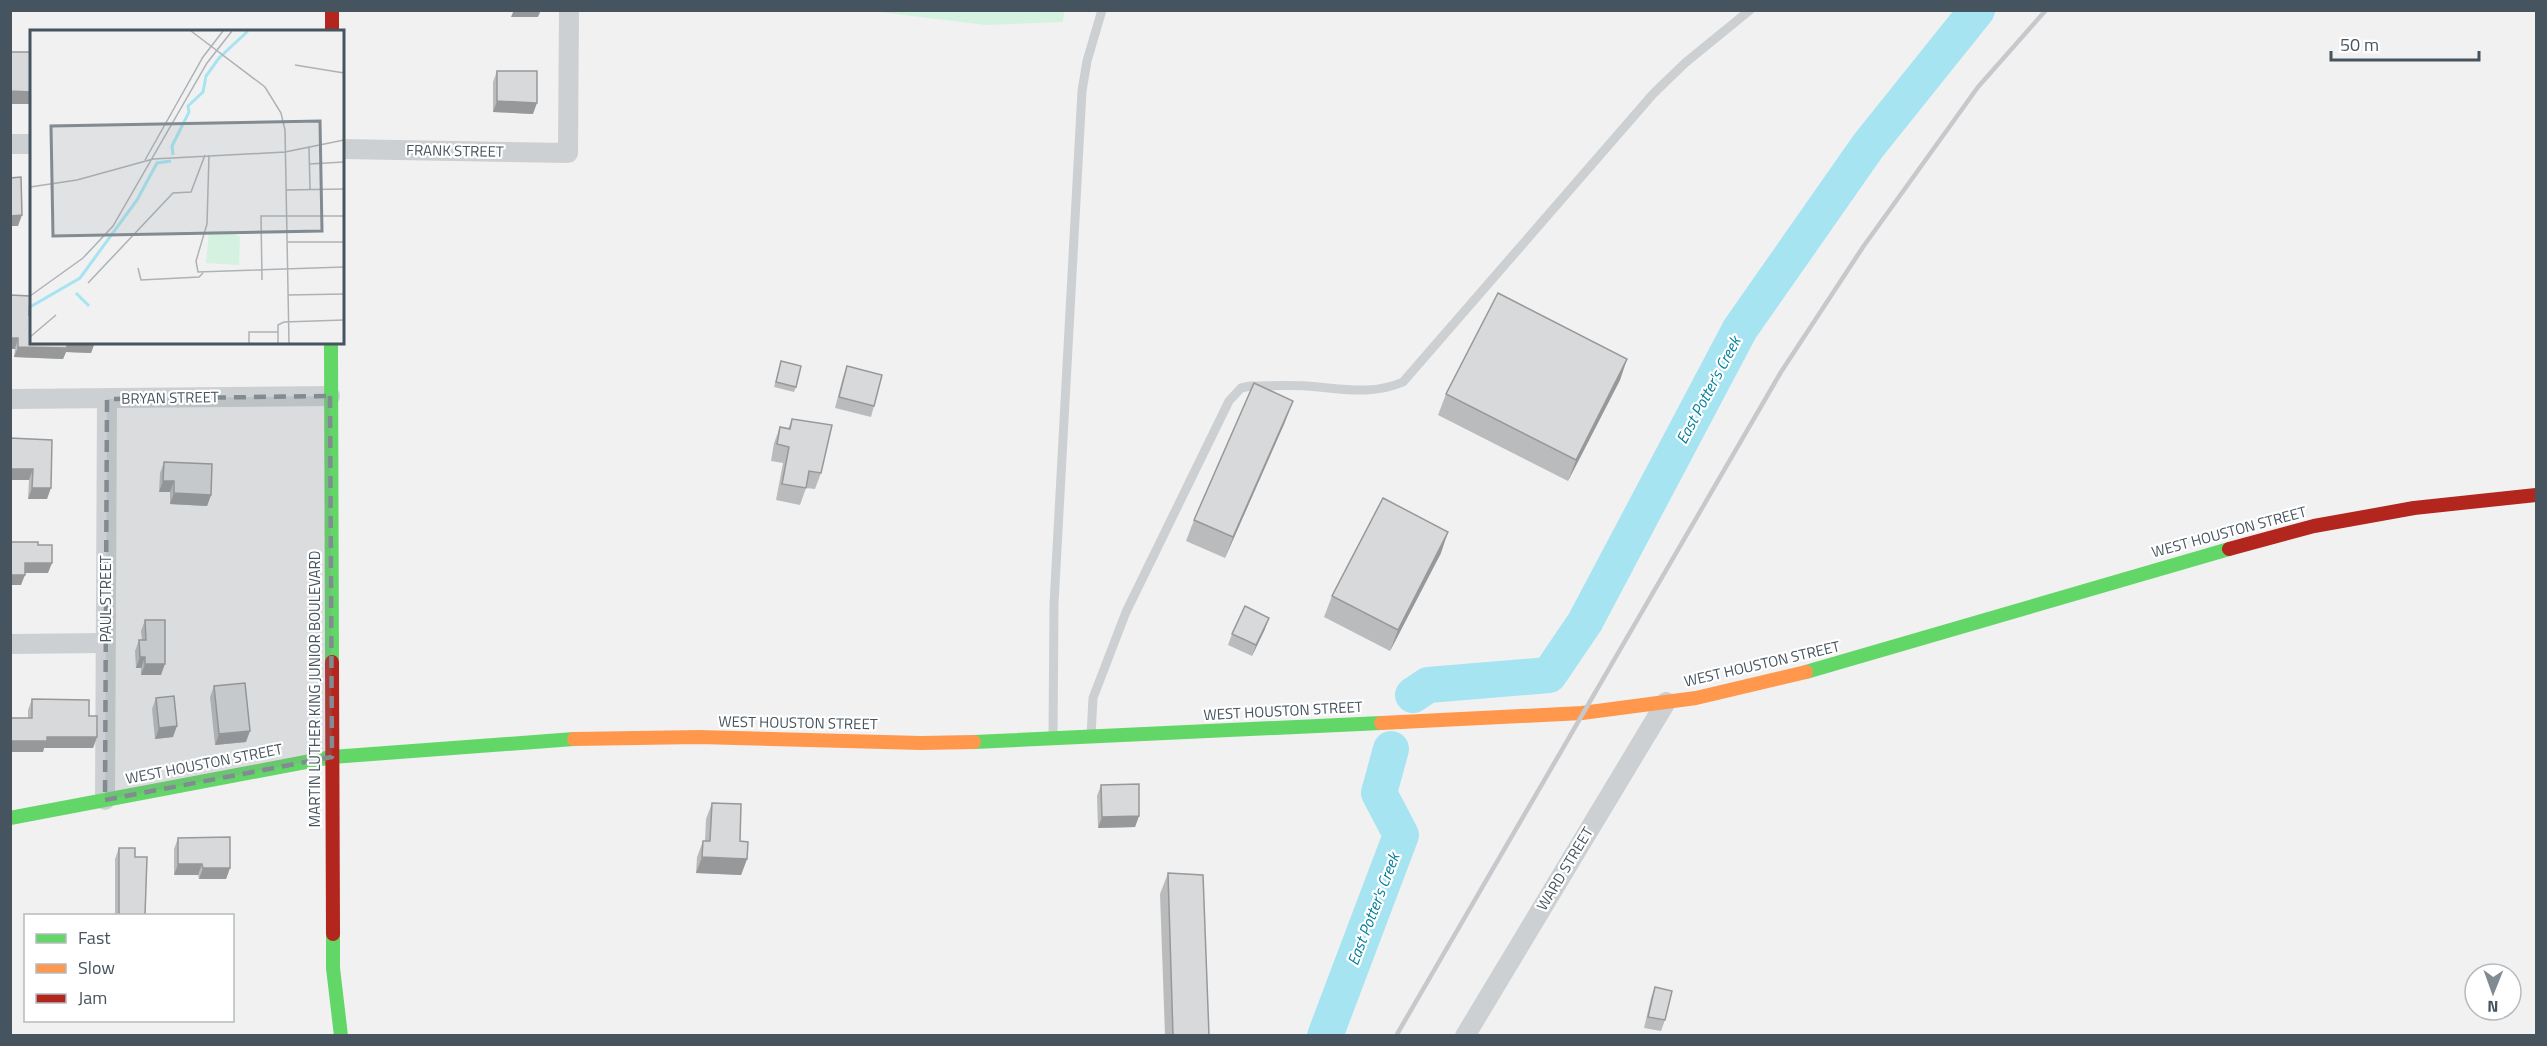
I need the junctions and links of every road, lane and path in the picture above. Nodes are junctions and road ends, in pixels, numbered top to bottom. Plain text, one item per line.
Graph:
1 (332, 10) edge
2 (569, 10) edge
3 (1102, 10) edge
4 (1750, 10) edge
5 (332, 30) edge
6 (10, 144) edge
7 (30, 144) edge
8 (344, 149) edge
9 (331, 344) edge
10 (330, 396) junction
11 (10, 399) edge
12 (107, 399) junction
13 (2536, 495) edge
14 (105, 643) junction
15 (10, 644) edge
16 (1666, 702) junction
17 (1090, 738) junction
18 (1053, 740) junction
19 (332, 757) junction
20 (105, 800) junction
21 (10, 818) edge
22 (341, 1035) edge
23 (1465, 1035) edge

1 - 5 street
2 - 8 street, FRANK STREET
3 - 18 lane
4 - 17 lane
6 - 7 street
9 - 10 street, MARTIN LUTHER KING JUNIOR BOULEVARD
10 - 12 street, BRYAN STREET
10 - 19 street, MARTIN LUTHER KING JUNIOR BOULEVARD
11 - 12 street, BRYAN STREET
12 - 14 street, PAUL STREET
13 - 16 street, WEST HOUSTON STREET
14 - 15 street
14 - 20 street, PAUL STREET
16 - 17 street, WEST HOUSTON STREET
16 - 23 street, WARD STREET
17 - 18 street, WEST HOUSTON STREET
18 - 19 street, WEST HOUSTON STREET
19 - 20 street, WEST HOUSTON STREET
19 - 22 street, MARTIN LUTHER KING JUNIOR BOULEVARD
20 - 21 street, WEST HOUSTON STREET

